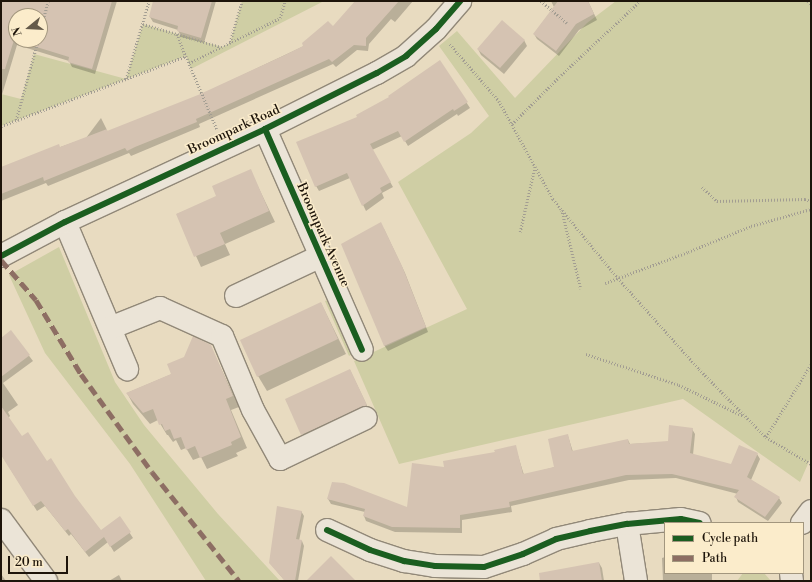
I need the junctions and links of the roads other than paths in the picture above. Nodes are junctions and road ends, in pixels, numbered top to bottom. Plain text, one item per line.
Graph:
1 (460, 1) edge
2 (265, 129) junction
3 (65, 222) junction
4 (1, 256) edge
5 (321, 256) junction
6 (236, 296) dead end
7 (110, 328) junction
8 (362, 350) dead end
9 (127, 369) dead end
10 (366, 418) dead end
11 (811, 511) edge
12 (1, 520) edge
13 (695, 522) edge
14 (803, 522) edge
15 (627, 524) junction
16 (327, 530) dead end
17 (46, 581) edge
18 (636, 581) edge

1 - 2 street, Broompark Road
2 - 3 street, Broompark Road
2 - 5 street, Broompark Avenue
3 - 4 street, Broompark Road
3 - 7 street
5 - 6 street
5 - 8 street, Broompark Avenue
7 - 9 street
7 - 10 street
11 - 14 street
12 - 17 street
13 - 15 street
15 - 16 street
15 - 18 street

